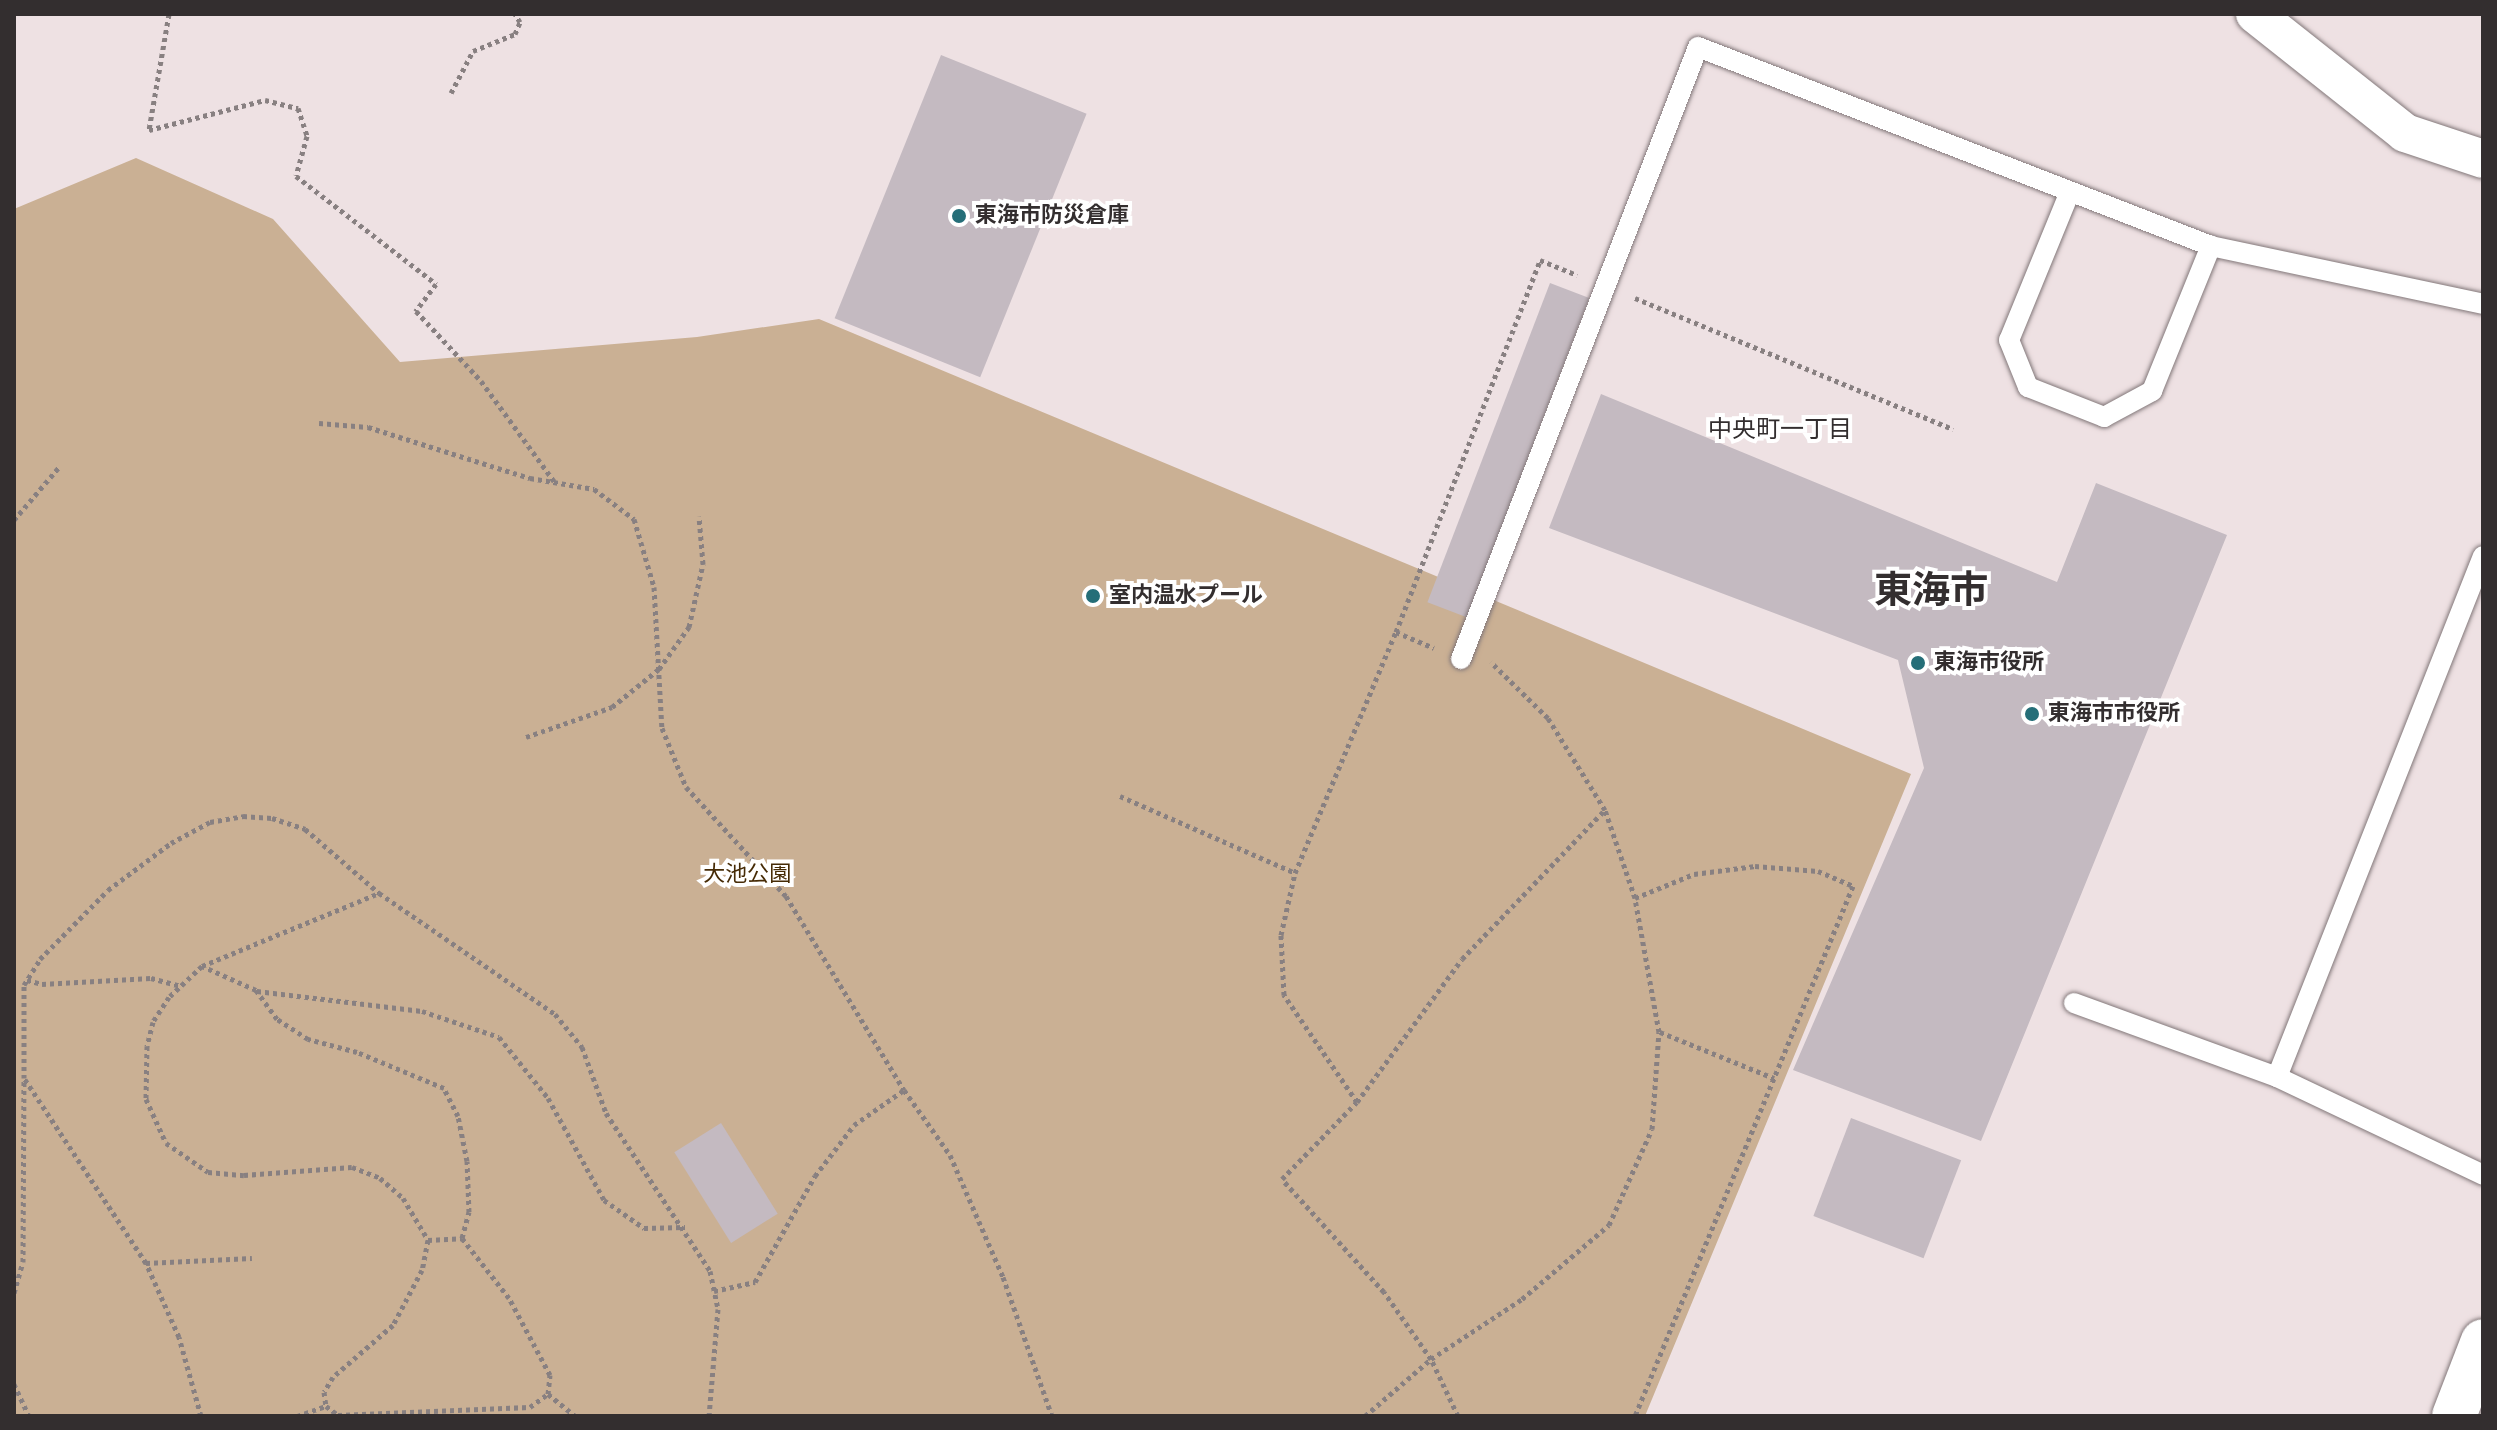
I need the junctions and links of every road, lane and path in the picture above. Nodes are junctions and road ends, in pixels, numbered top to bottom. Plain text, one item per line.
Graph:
1 (169, 14) edge
2 (515, 14) edge
3 (2255, 14) edge
4 (451, 93) dead end
5 (2483, 159) edge
6 (2069, 194) junction
7 (2211, 246) junction
8 (1605, 285) junction
9 (2483, 304) edge
10 (319, 423) dead end
11 (1953, 429) dead end
12 (60, 466) dead end
13 (554, 482) junction
14 (699, 516) dead end
15 (14, 520) edge
16 (2483, 556) edge
17 (1396, 632) junction
18 (1468, 639) junction
19 (1461, 659) joint
20 (659, 669) junction
21 (526, 737) dead end
22 (1120, 796) dead end
23 (1605, 810) junction
24 (1295, 873) junction
25 (379, 893) junction
26 (1635, 898) junction
27 (202, 966) junction
28 (27, 980) junction
29 (181, 986) junction
30 (256, 990) junction
31 (2074, 1003) dead end
32 (1659, 1032) junction
33 (2277, 1077) junction
34 (24, 1078) junction
35 (1774, 1078) junction
36 (904, 1090) junction
37 (1357, 1102) junction
38 (2483, 1175) edge
39 (685, 1227) junction
40 (462, 1238) junction
41 (428, 1240) junction
42 (252, 1258) dead end
43 (146, 1263) junction
44 (714, 1291) junction
45 (14, 1293) edge
46 (2483, 1341) edge
47 (1431, 1359) junction
48 (14, 1384) edge
49 (548, 1394) junction
50 (326, 1406) junction
51 (29, 1416) edge
52 (201, 1416) edge
53 (297, 1416) edge
54 (575, 1416) edge
55 (709, 1416) edge
56 (1052, 1416) edge
57 (1365, 1416) edge
58 (1458, 1416) edge
59 (1635, 1416) edge
60 (2454, 1416) edge

1 - 13 path
2 - 4 path
3 - 5 street
6 - 7 lane
6 - 7 lane
6 - 8 lane
7 - 9 lane
8 - 11 path
8 - 17 path
8 - 18 lane
10 - 13 path
12 - 15 path
13 - 20 path
14 - 20 path
16 - 33 lane
17 - 19 path
17 - 24 path
18 - 19 lane
18 - 23 path
20 - 21 path
20 - 36 path
22 - 24 path
23 - 26 path
23 - 37 path
24 - 37 path
25 - 27 path
25 - 28 path
25 - 39 path
26 - 32 path
26 - 35 path
27 - 29 path
27 - 30 path
28 - 29 path
28 - 34 path
29 - 41 path
30 - 39 path
30 - 40 path
31 - 33 lane
32 - 35 path
32 - 47 path
33 - 38 lane
34 - 43 path
34 - 45 path
35 - 59 path
36 - 44 path
36 - 56 path
37 - 47 path
39 - 44 path
40 - 41 path
40 - 49 path
41 - 50 path
42 - 43 path
43 - 52 path
44 - 55 path
46 - 60 street
47 - 57 path
47 - 58 path
48 - 51 path
49 - 50 path
49 - 54 path
50 - 53 path

